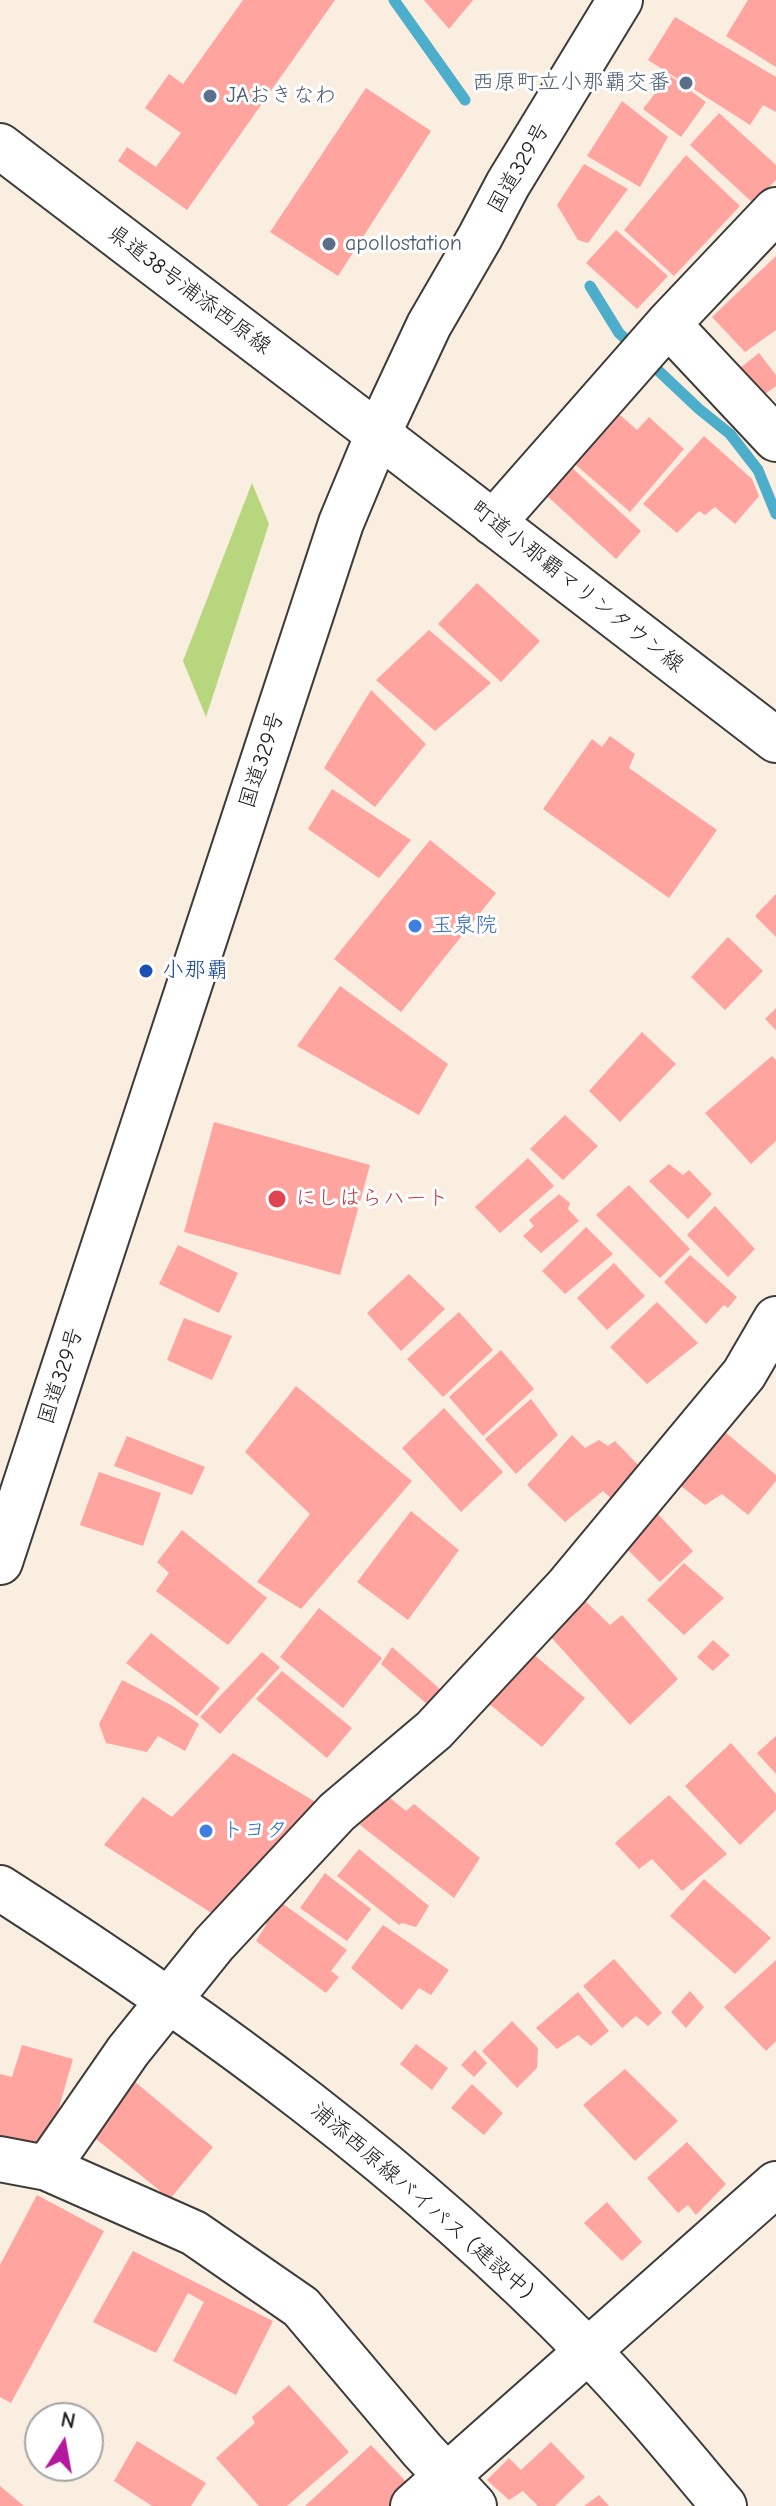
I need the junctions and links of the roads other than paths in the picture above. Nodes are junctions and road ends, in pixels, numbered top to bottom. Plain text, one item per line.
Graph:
1 (620, 0) edge
2 (0, 146) edge
3 (776, 210) edge
4 (653, 343) junction
5 (378, 434) junction
6 (776, 439) edge
7 (493, 523) junction
8 (776, 740) edge
9 (776, 1319) edge
10 (0, 1562) edge
11 (0, 1888) edge
12 (169, 2000) junction
13 (0, 2159) edge
14 (47, 2168) junction
15 (776, 2184) edge
16 (588, 2352) junction
17 (460, 2491) edge
18 (413, 2506) edge
19 (724, 2506) edge

1 - 5 main road, 国道329号
2 - 5 main road, 県道38号浦添西原線
3 - 4 main road
4 - 6 main road
4 - 7 main road
5 - 7 main road, 町道小那覇マリンタウン線
5 - 10 main road, 国道329号
7 - 8 main road, 町道小那覇マリンタウン線
9 - 12 main road
11 - 12 main road, 浦添西原線バイパス (建設中)
12 - 14 main road
12 - 16 main road, 浦添西原線バイパス (建設中)
13 - 14 main road
14 - 17 main road
15 - 16 main road
16 - 17 main road
16 - 19 main road, 浦添西原線バイパス (建設中)
17 - 18 main road

